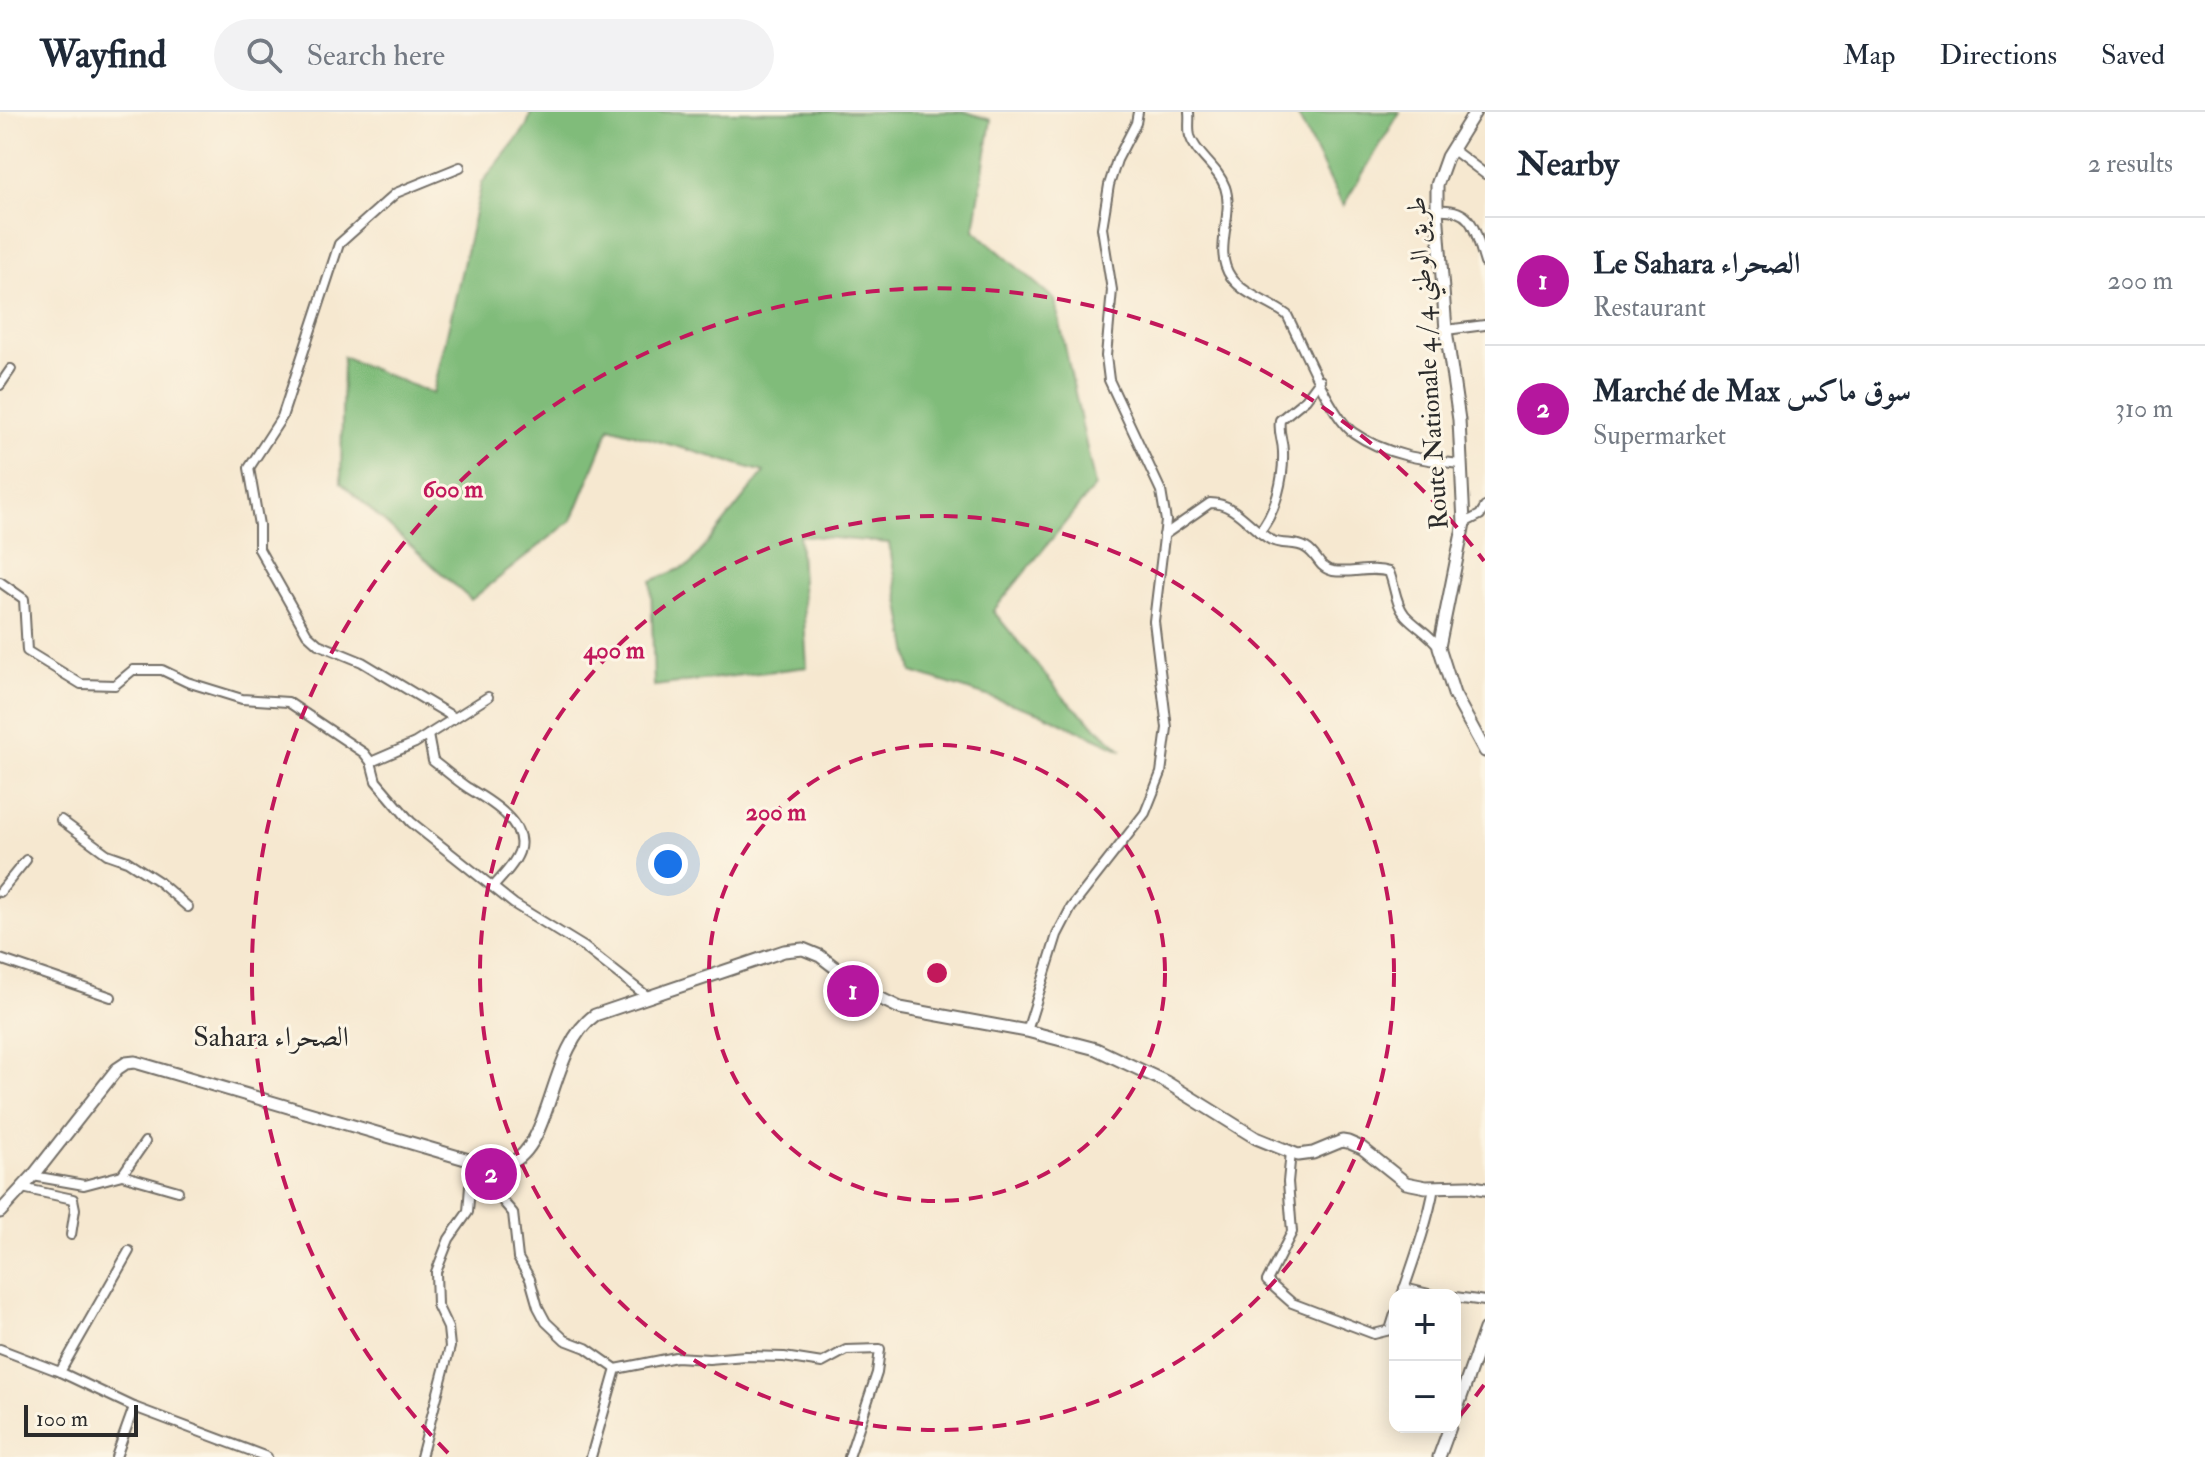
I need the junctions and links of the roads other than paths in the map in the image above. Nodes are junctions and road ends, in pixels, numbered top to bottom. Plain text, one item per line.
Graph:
1 (1138, 112) edge
2 (1189, 112) edge
3 (1475, 112) edge
4 (1452, 149) junction
5 (460, 167) dead end
6 (1485, 174) edge
7 (1437, 210) junction
8 (1485, 263) edge
9 (1485, 325) edge
10 (1446, 330) junction
11 (11, 369) dead end
12 (1320, 380) junction
13 (0, 385) edge
14 (1460, 464) junction
15 (1485, 507) edge
16 (1464, 523) junction
17 (1259, 532) junction
18 (1164, 535) junction
19 (0, 582) edge
20 (1439, 647) junction
21 (488, 697) dead end
22 (455, 718) junction
23 (428, 735) junction
24 (1485, 751) edge
25 (371, 762) junction
26 (61, 820) dead end
27 (26, 860) dead end
28 (493, 887) junction
29 (0, 892) edge
30 (188, 907) dead end
31 (0, 959) edge
32 (111, 997) dead end
33 (648, 997) junction
34 (1027, 1031) junction
35 (145, 1142) dead end
36 (1291, 1152) junction
37 (479, 1163) junction
38 (122, 1175) junction
39 (33, 1176) junction
40 (1434, 1187) junction
41 (22, 1188) junction
42 (1485, 1189) edge
43 (178, 1191) dead end
44 (0, 1212) edge
45 (71, 1235) dead end
46 (129, 1251) dead end
47 (1404, 1289) edge
48 (1461, 1298) edge
49 (1485, 1301) edge
50 (1485, 1329) edge
51 (1389, 1330) edge
52 (0, 1349) edge
53 (616, 1369) junction
54 (60, 1372) junction
55 (1461, 1397) edge
56 (134, 1407) junction
57 (1448, 1433) edge
58 (116, 1457) edge
59 (267, 1457) edge
60 (421, 1457) edge
61 (591, 1457) edge
62 (849, 1457) edge
63 (1439, 1457) edge

1 - 18 street
2 - 12 street
3 - 4 main road, Route Nationale 4 / طريق الوطني 4
4 - 6 street
4 - 7 main road, Route Nationale 4 / طريق الوطني 4
5 - 22 street
7 - 8 street
7 - 10 main road, Route Nationale 4 / طريق الوطني 4
9 - 10 street
10 - 14 main road, Route Nationale 4 / طريق الوطني 4
11 - 13 street
12 - 14 street
12 - 17 street
14 - 16 main road, Route Nationale 4 / طريق الوطني 4
15 - 16 street
16 - 20 main road, Route Nationale 4 / طريق الوطني 4
17 - 18 street
17 - 20 street
18 - 34 street
19 - 25 street
20 - 24 main road, Route Nationale 4 / طريق الوطني 4
21 - 22 street
22 - 23 street
23 - 25 street
23 - 28 street
25 - 28 street
26 - 30 street
27 - 29 street
28 - 33 street
31 - 32 street
33 - 34 main road
33 - 37 main road
34 - 36 main road
35 - 38 street
36 - 40 main road
36 - 51 street
37 - 39 main road
37 - 53 street
37 - 60 street
38 - 39 street
38 - 43 street
39 - 41 main road
40 - 42 main road
40 - 47 street
41 - 44 main road
41 - 45 street
46 - 54 street
48 - 49 street
50 - 55 main road
52 - 54 street
53 - 61 street
53 - 62 street
54 - 56 street
56 - 58 street
56 - 59 street
57 - 63 main road

